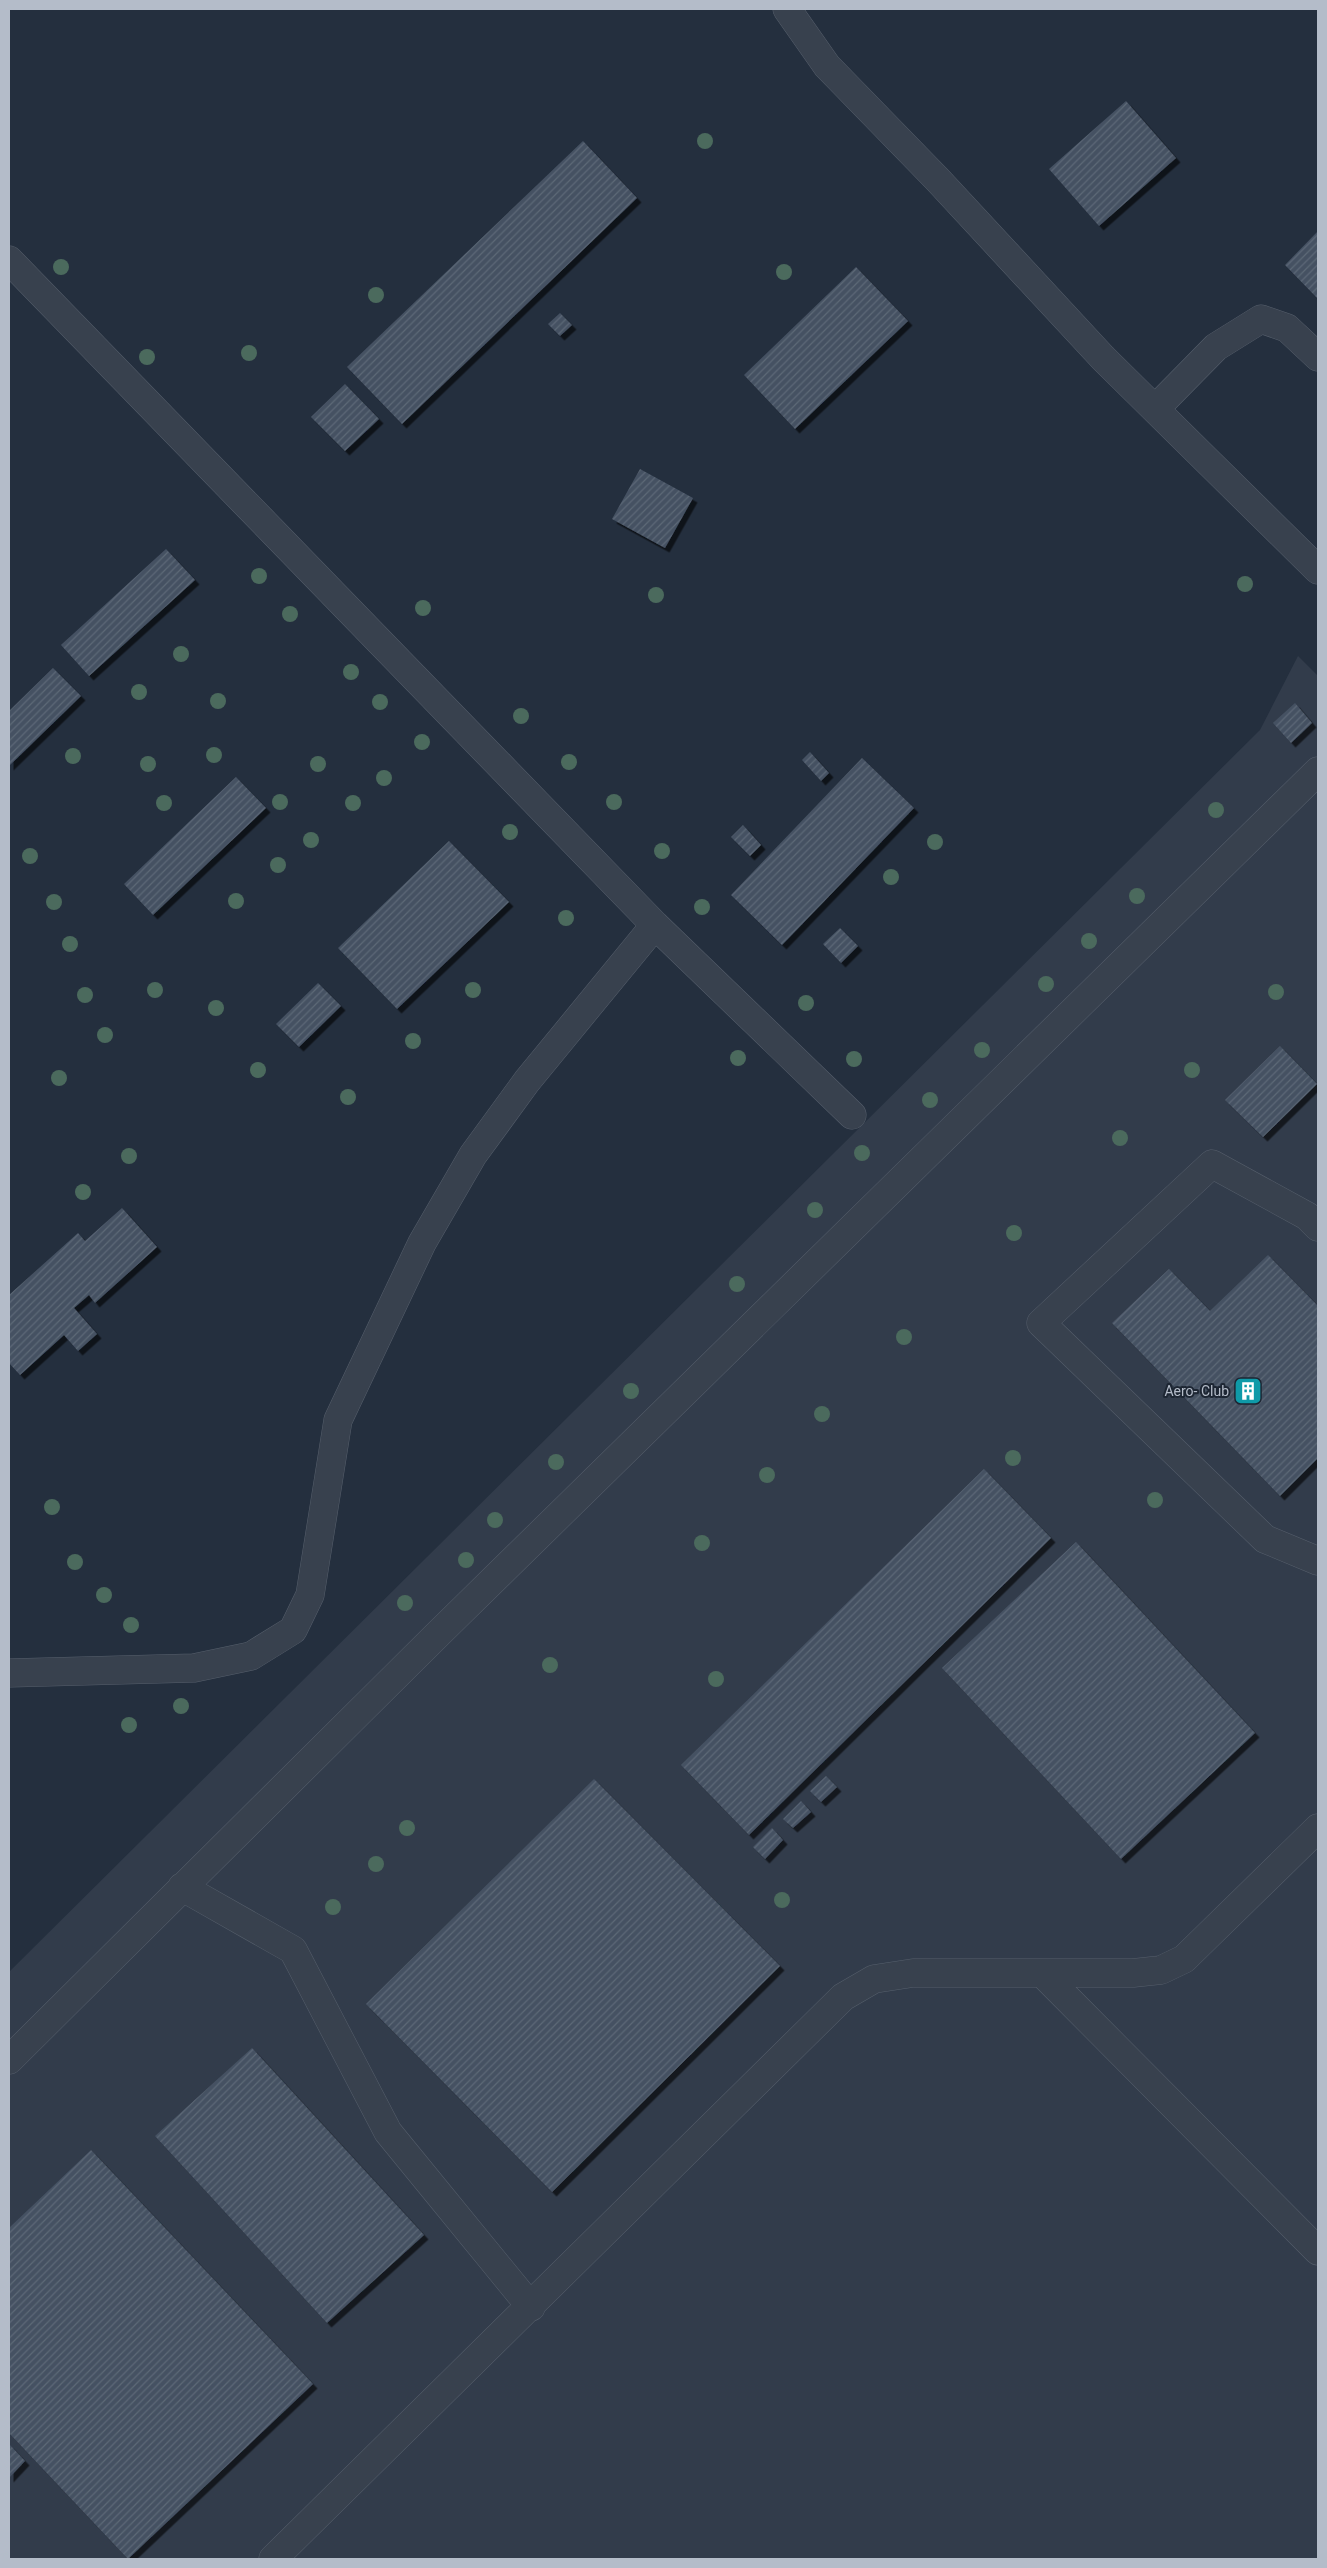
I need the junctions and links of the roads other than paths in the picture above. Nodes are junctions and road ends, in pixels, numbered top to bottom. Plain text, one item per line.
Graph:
1 (787, 9) edge
2 (9, 260) edge
3 (1318, 357) edge
4 (1155, 409) junction
5 (1318, 570) edge
6 (1318, 771) edge
7 (655, 925) junction
8 (852, 1115) dead end
9 (1318, 1227) edge
10 (1318, 1561) edge
11 (9, 1673) edge
12 (1318, 1828) edge
13 (182, 1887) junction
14 (1042, 1973) junction
15 (9, 2060) edge
16 (1318, 2252) edge
17 (531, 2307) junction
18 (274, 2559) edge

1 - 4 street
2 - 7 street
3 - 4 street
4 - 5 street
6 - 13 street
7 - 8 street
7 - 11 street
9 - 10 street
12 - 14 street
13 - 15 street
13 - 17 street
14 - 16 street
14 - 17 street
17 - 18 street

